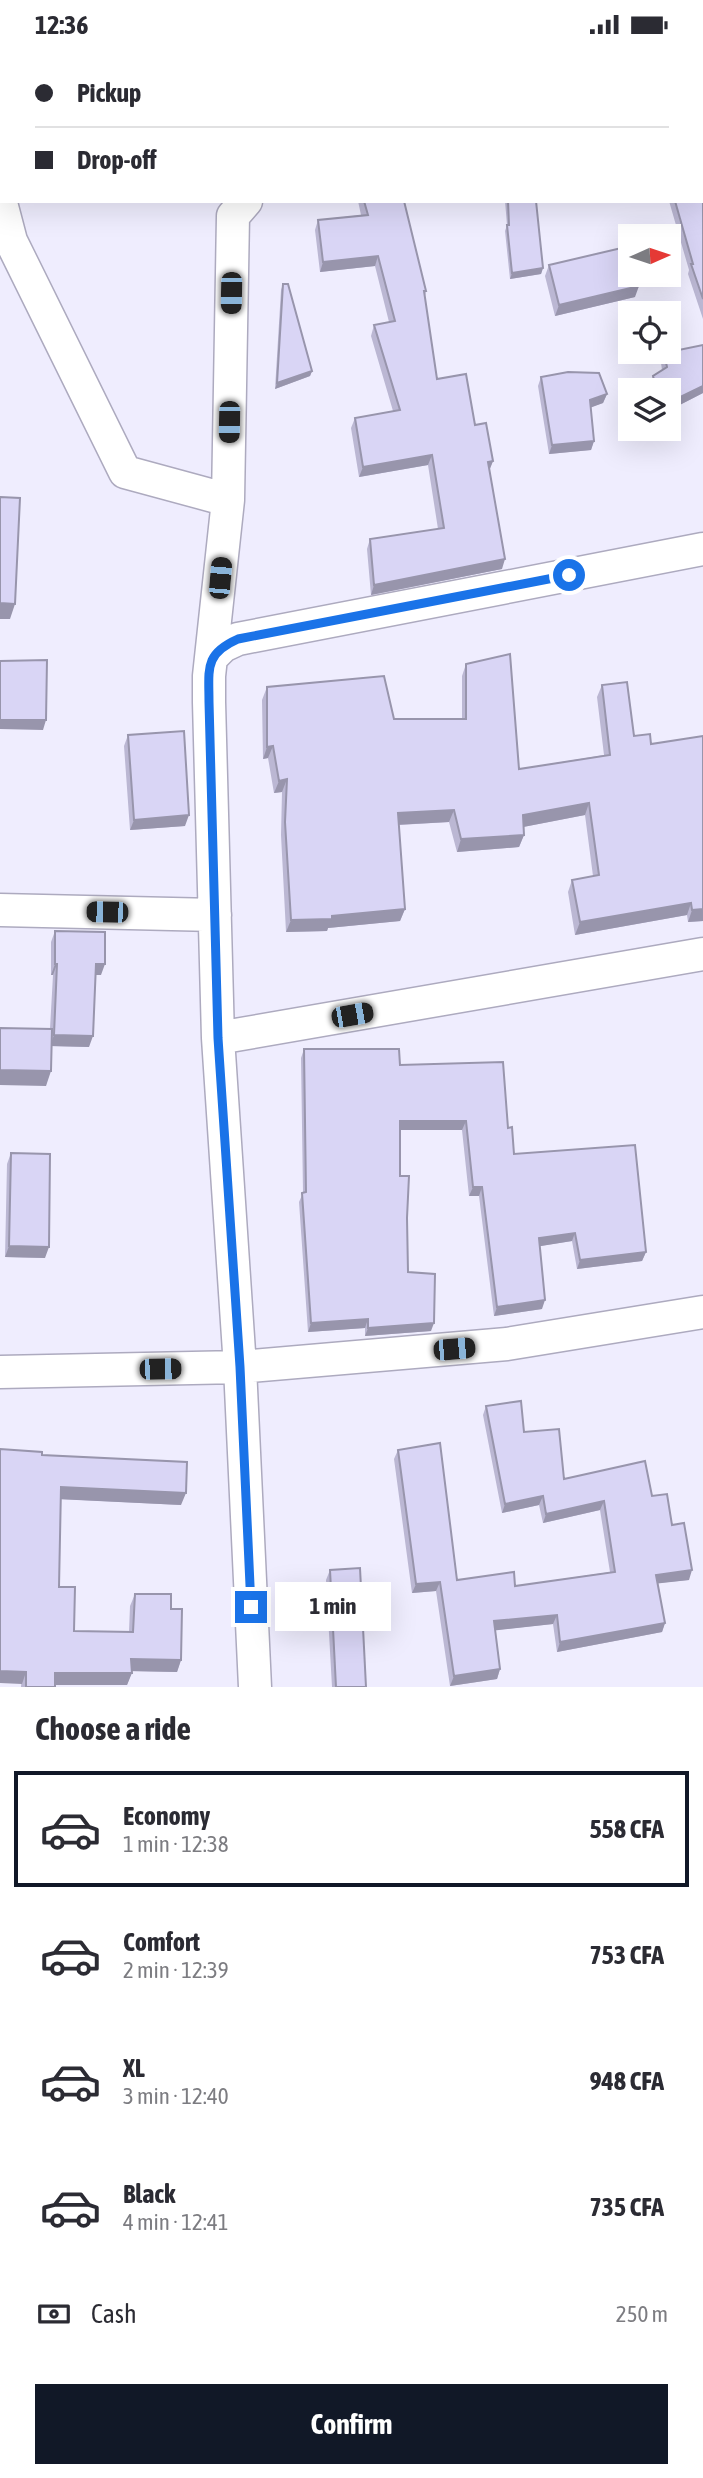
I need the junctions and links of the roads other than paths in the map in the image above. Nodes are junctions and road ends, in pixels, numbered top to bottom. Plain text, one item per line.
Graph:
1 (1, 203) edge
2 (244, 203) edge
3 (6, 237) edge
4 (228, 500) junction
5 (703, 549) edge
6 (212, 657) junction
7 (0, 910) edge
8 (215, 915) junction
9 (703, 954) edge
10 (218, 1038) junction
11 (703, 1312) edge
12 (240, 1367) junction
13 (0, 1372) edge
14 (255, 1687) edge

1 - 3 street
2 - 4 street
3 - 4 street
4 - 6 street
5 - 6 street
6 - 8 street
7 - 8 street
8 - 10 street
9 - 10 street
10 - 12 street
11 - 12 street
12 - 13 street
12 - 14 street

